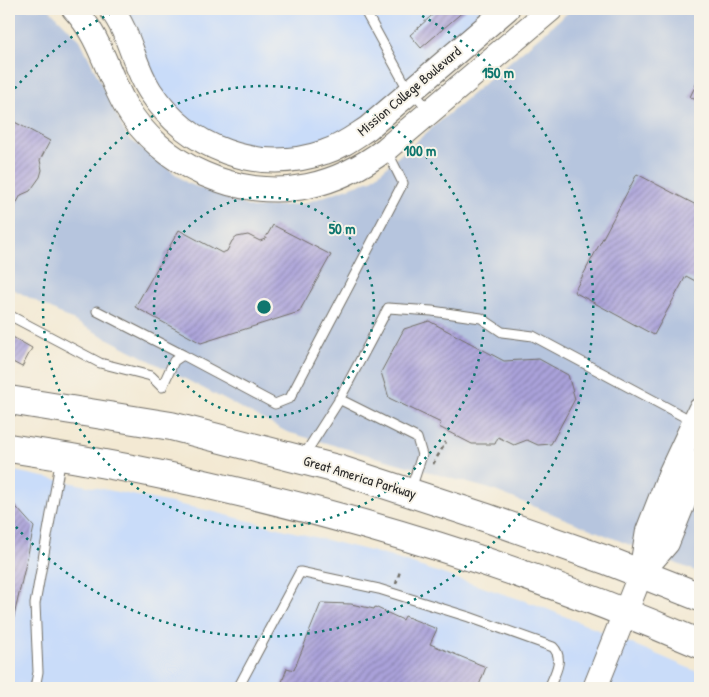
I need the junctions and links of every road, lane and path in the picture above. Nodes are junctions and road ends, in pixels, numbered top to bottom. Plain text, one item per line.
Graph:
1 (74, 9) edge
2 (111, 9) edge
3 (364, 9) edge
4 (507, 9) edge
5 (551, 9) edge
6 (412, 91) junction
7 (430, 112) junction
8 (386, 149) junction
9 (97, 310) dead end
10 (9, 315) edge
11 (183, 355) junction
12 (340, 399) junction
13 (9, 400) edge
14 (697, 416) edge
15 (446, 442) dead end
16 (9, 448) edge
17 (62, 456) junction
18 (301, 460) junction
19 (700, 461) edge
20 (431, 466) dead end
21 (410, 492) junction
22 (640, 573) junction
23 (700, 596) edge
24 (624, 612) junction
25 (700, 644) edge
26 (35, 688) edge
27 (238, 688) edge
28 (549, 688) edge
29 (595, 688) edge

1 - 8 street, Mission College Boulevard
2 - 6 street, Mission College Boulevard
3 - 6 lane
4 - 6 street, Mission College Boulevard
5 - 7 street, Mission College Boulevard
6 - 7 lane
7 - 8 street, Mission College Boulevard
8 - 11 lane
9 - 11 lane
10 - 11 lane
12 - 14 lane
12 - 18 lane
12 - 21 lane
13 - 18 main road, Great America Parkway
14 - 22 street
15 - 20 path
16 - 17 main road
17 - 24 main road
17 - 26 lane
18 - 21 main road, Great America Parkway
19 - 22 street
21 - 22 main road, Great America Parkway
22 - 23 main road, Great America Parkway
22 - 24 street
24 - 25 main road
24 - 29 street
27 - 28 lane

